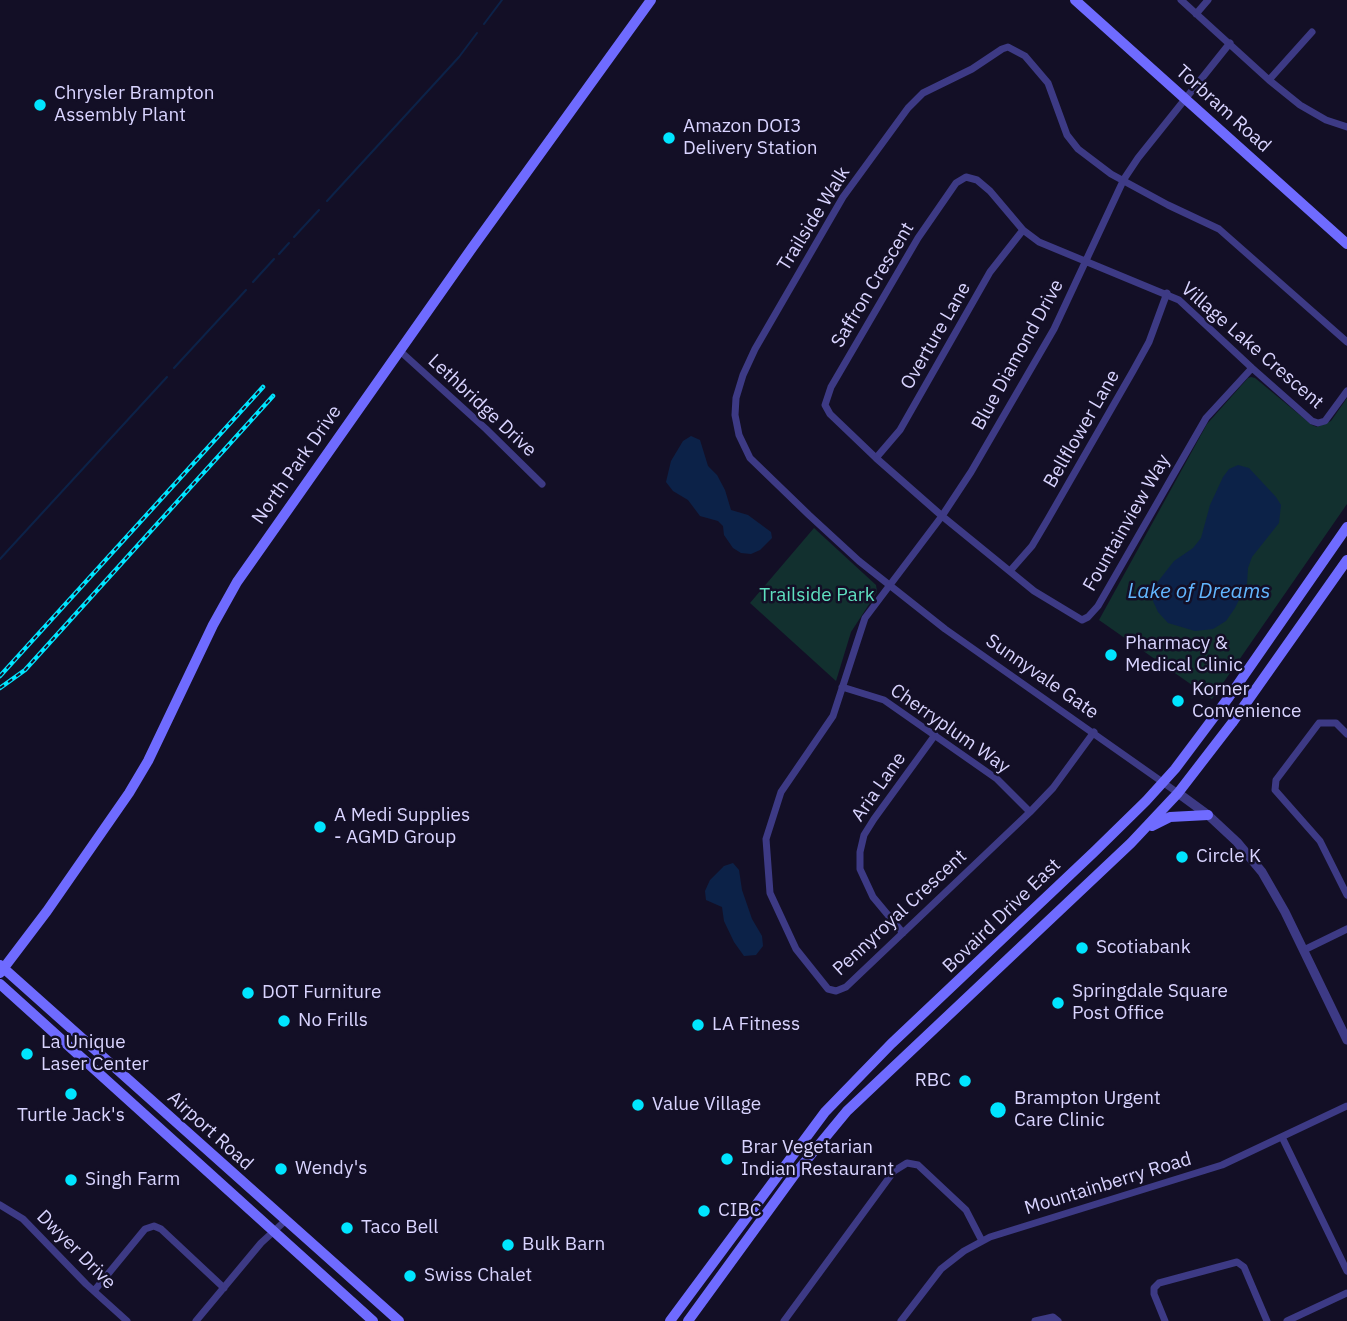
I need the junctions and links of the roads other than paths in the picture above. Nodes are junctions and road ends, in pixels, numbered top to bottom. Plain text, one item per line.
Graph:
1 (651, 0) edge
2 (1075, 0) edge
3 (1181, 0) edge
4 (1208, 0) edge
5 (1196, 14) junction
6 (1312, 32) dead end
7 (1230, 43) junction
8 (1269, 80) junction
9 (1186, 99) junction
10 (1347, 127) edge
11 (1124, 179) junction
12 (1023, 230) junction
13 (1347, 244) edge
14 (1086, 261) junction
15 (1167, 293) junction
16 (1347, 342) edge
17 (400, 351) junction
18 (1252, 368) junction
19 (1347, 391) edge
20 (876, 458) junction
21 (542, 484) dead end
22 (942, 516) junction
23 (1347, 527) edge
24 (1347, 559) edge
25 (1010, 571) junction
26 (890, 585) junction
27 (842, 687) junction
28 (1094, 732) junction
29 (1347, 734) edge
30 (935, 735) junction
31 (1163, 782) junction
32 (1178, 793) junction
33 (1030, 812) junction
34 (1208, 815) junction
35 (1142, 831) junction
36 (1347, 895) edge
37 (1347, 929) edge
38 (902, 933) junction
39 (1304, 950) junction
40 (1, 969) edge
41 (0, 984) edge
42 (1347, 1040) edge
43 (891, 1044) junction
44 (897, 1062) junction
45 (1347, 1106) edge
46 (1282, 1137) junction
47 (0, 1205) edge
48 (285, 1221) junction
49 (275, 1231) junction
50 (982, 1241) junction
51 (1347, 1271) edge
52 (224, 1288) junction
53 (94, 1291) junction
54 (1347, 1293) edge
55 (127, 1321) edge
56 (195, 1321) edge
57 (373, 1321) edge
58 (399, 1321) edge
59 (670, 1321) edge
60 (688, 1321) edge
61 (784, 1321) edge
62 (901, 1321) edge
63 (1035, 1321) edge
64 (1058, 1321) edge
65 (1165, 1321) edge
66 (1267, 1321) edge
67 (1287, 1321) edge

1 - 17 main road, North Park Drive
2 - 9 main road, Torbram Road
3 - 5 street
4 - 5 street
5 - 7 street
6 - 8 street
7 - 8 street
7 - 9 street, Blue Diamond Drive
8 - 10 street
9 - 11 street, Blue Diamond Drive
9 - 13 main road, Torbram Road
11 - 14 street, Blue Diamond Drive
11 - 16 street
11 - 26 street, Trailside Walk
12 - 14 street, Saffron Crescent
12 - 20 street, Overture Lane
12 - 20 street, Saffron Crescent
14 - 15 street, Village Lake Crescent
14 - 22 street, Blue Diamond Drive
15 - 18 street, Village Lake Crescent
15 - 25 street, Bellflower Lane
17 - 21 street, Lethbridge Drive
17 - 40 main road, North Park Drive
18 - 19 street, Village Lake Crescent
18 - 25 street, Fountainview Way
20 - 22 street, Saffron Crescent
22 - 25 street, Fountainview Way
22 - 26 street, Blue Diamond Drive
23 - 31 main road, Bovaird Drive East
24 - 32 main road, Bovaird Drive East
26 - 27 street, Pennyroyal Crescent
26 - 28 street, Sunnyvale Gate
27 - 30 street, Cherryplum Way
27 - 38 street, Pennyroyal Crescent
28 - 31 street, Sunnyvale Gate
28 - 33 street, Pennyroyal Crescent
29 - 36 street
30 - 33 street, Cherryplum Way
30 - 38 street, Aria Lane
31 - 32 street, Sunnyvale Gate
31 - 43 main road, Bovaird Drive East
32 - 34 street
32 - 35 main road, Bovaird Drive East
33 - 38 street, Pennyroyal Crescent
34 - 35 main road
34 - 39 street
35 - 44 main road, Bovaird Drive East
37 - 39 street
39 - 42 street
40 - 48 main road, Airport Road
41 - 49 main road, Airport Road
43 - 44 main road
43 - 59 main road, Bovaird Drive East
44 - 60 main road, Bovaird Drive East
45 - 46 street, Mountainberry Road
46 - 50 street, Mountainberry Road
46 - 51 street
47 - 53 street, Dwyer Drive
48 - 49 street
48 - 58 main road, Airport Road
49 - 52 street
49 - 57 main road, Airport Road
50 - 61 street
50 - 62 street, Mountainberry Road
52 - 53 street
52 - 56 street
53 - 55 street, Dwyer Drive
54 - 67 street
63 - 64 street
65 - 66 street

